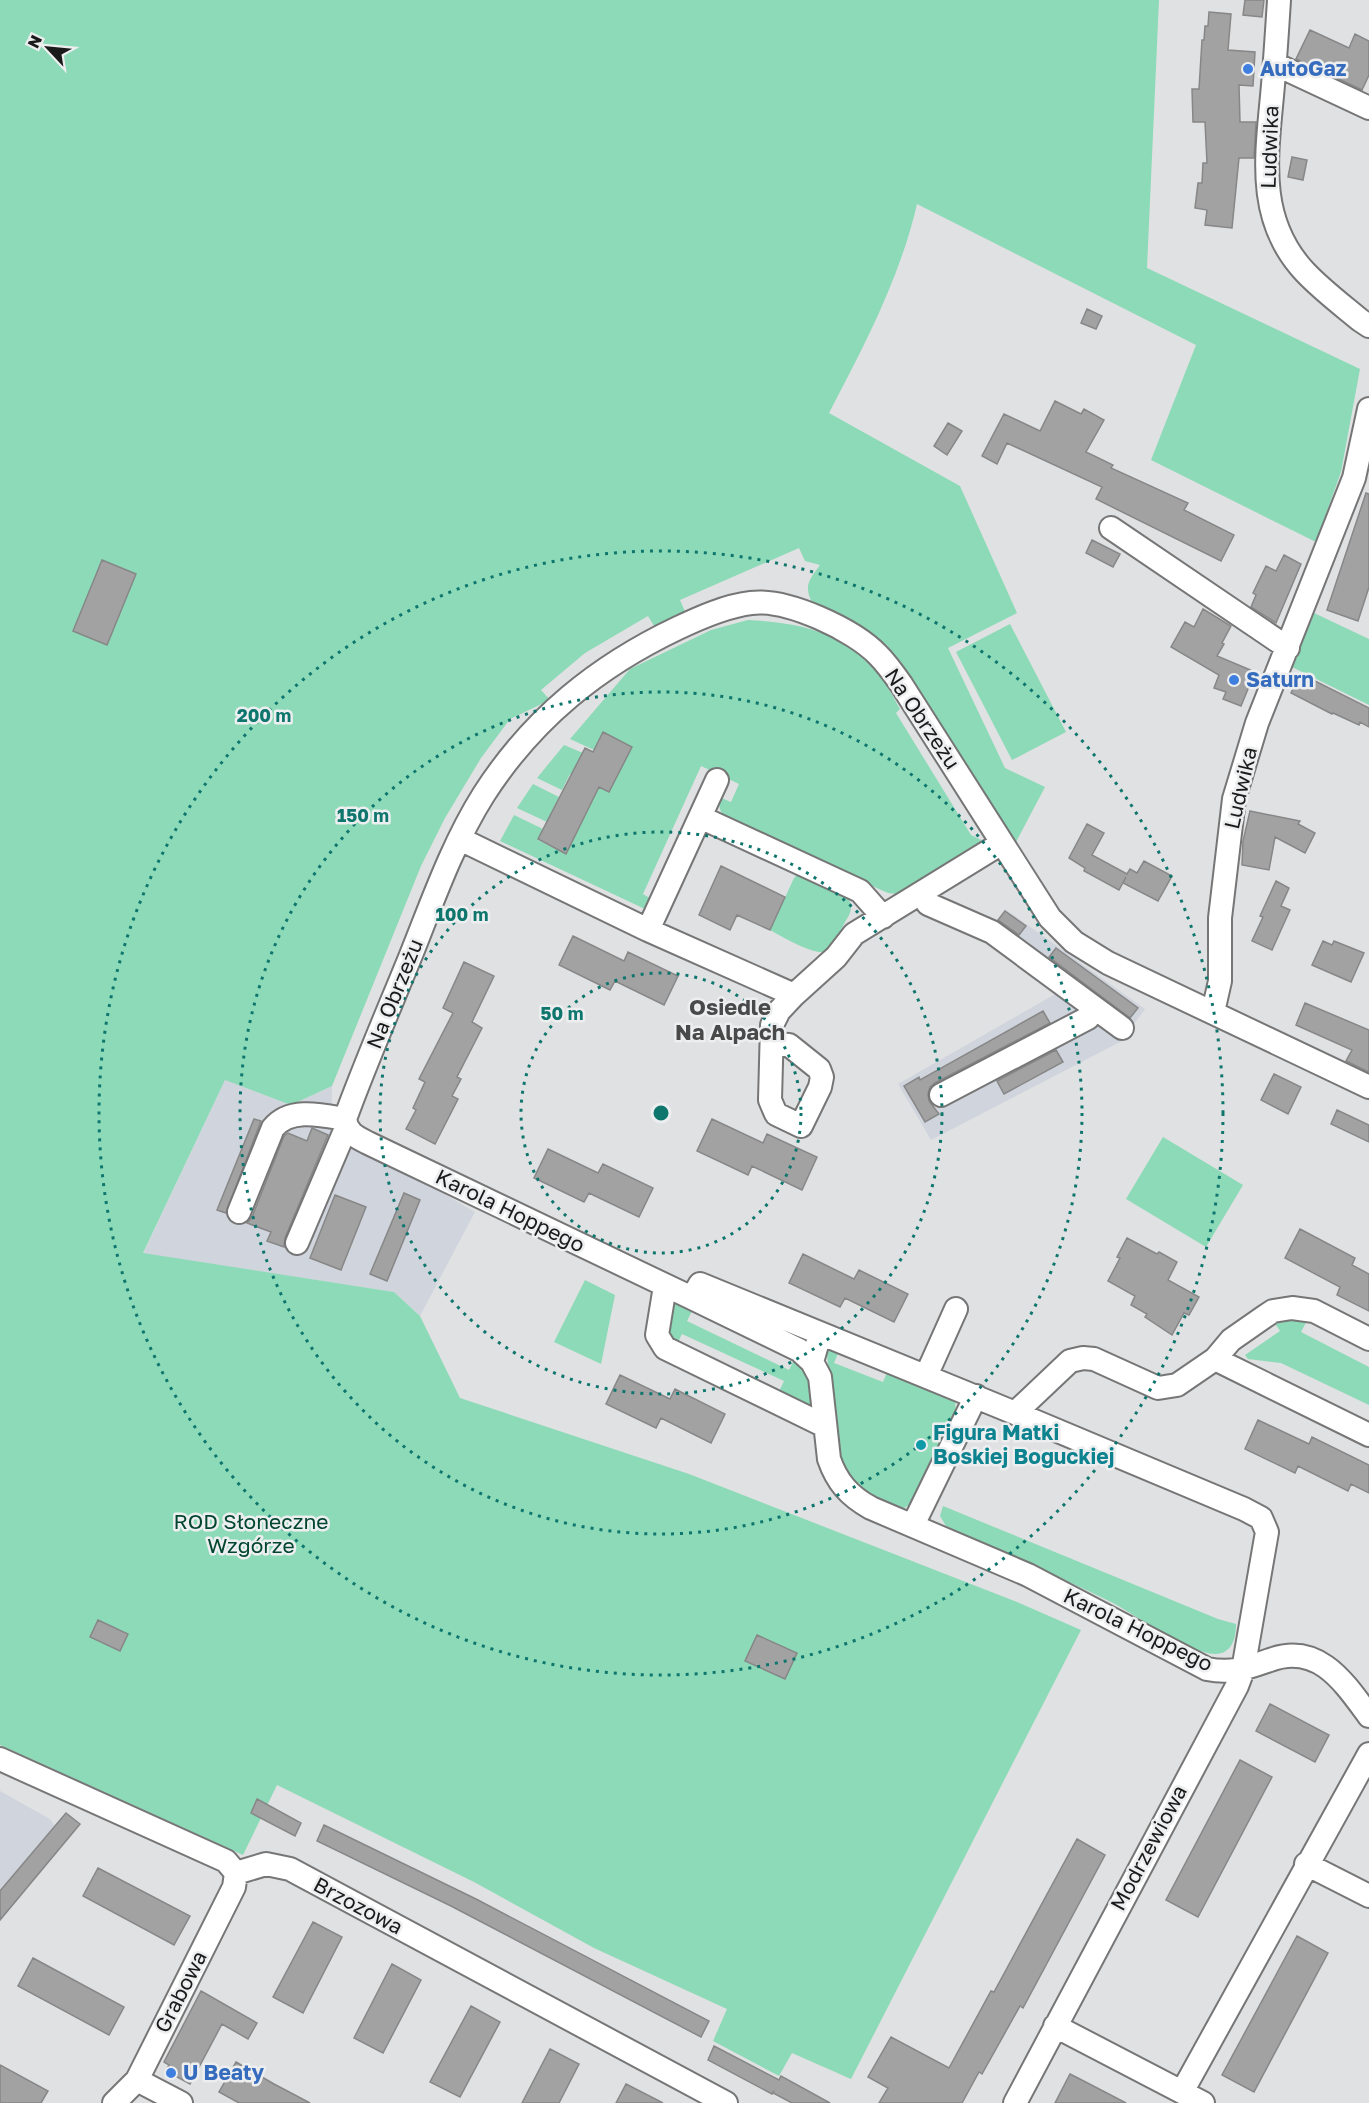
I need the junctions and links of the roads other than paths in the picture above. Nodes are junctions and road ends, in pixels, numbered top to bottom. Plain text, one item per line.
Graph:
1 (1279, 0) edge
2 (1275, 64) junction
3 (1369, 108) edge
4 (1369, 326) edge
5 (1369, 409) edge
6 (1361, 481) edge
7 (1111, 528) dead end
8 (1288, 648) junction
9 (717, 780) dead end
10 (700, 818) junction
11 (460, 839) junction
12 (1002, 843) junction
13 (921, 894) junction
14 (883, 917) junction
15 (648, 930) junction
16 (794, 995) junction
17 (1095, 1008) junction
18 (1213, 1012) junction
19 (1122, 1028) dead end
20 (772, 1044) junction
21 (1369, 1087) edge
22 (941, 1095) dead end
23 (349, 1128) junction
24 (239, 1212) dead end
25 (297, 1243) dead end
26 (665, 1286) junction
27 (692, 1299) junction
28 (956, 1309) dead end
29 (820, 1334) junction
30 (1369, 1339) edge
31 (1215, 1359) junction
32 (812, 1362) junction
33 (926, 1376) junction
34 (976, 1396) junction
35 (1015, 1413) junction
36 (825, 1426) junction
37 (1369, 1436) edge
38 (913, 1525) junction
39 (1243, 1670) junction
40 (1369, 1716) edge
41 (1369, 1754) edge
42 (0, 1759) edge
43 (1306, 1864) junction
44 (236, 1873) junction
45 (1369, 1896) edge
46 (1055, 2026) junction
47 (137, 2080) junction
48 (1182, 2092) junction
49 (711, 2100) edge
50 (114, 2103) edge
51 (181, 2103) edge
52 (1015, 2103) edge
53 (1203, 2103) edge

1 - 2 street, Ludwika
2 - 3 street
2 - 4 street, Ludwika
5 - 6 street, Ludwika
6 - 8 street, Ludwika
7 - 8 street
8 - 18 street, Ludwika
9 - 10 street
10 - 14 street
10 - 15 street
11 - 12 street, Na Obrzeżu
11 - 15 street
11 - 23 street, Na Obrzeżu
12 - 13 street
12 - 18 street, Na Obrzeżu
13 - 14 street
13 - 17 street
14 - 16 street
15 - 16 street
16 - 20 street
17 - 19 street
17 - 22 street
18 - 21 street
20 - 20 street
23 - 24 street, Karola Hoppego
23 - 25 street, Na Obrzeżu
23 - 26 street, Karola Hoppego
26 - 27 street, Karola Hoppego
26 - 36 street
27 - 29 street
27 - 32 street, Karola Hoppego
28 - 33 street
29 - 32 street
29 - 33 street
30 - 31 street
31 - 35 street
31 - 37 street
32 - 36 street, Karola Hoppego
33 - 34 street
34 - 35 street, Karola Hoppego
34 - 38 street
35 - 39 street, Karola Hoppego
36 - 38 street, Karola Hoppego
38 - 39 street, Karola Hoppego
39 - 40 street
39 - 46 street, Modrzewiowa
41 - 43 street
42 - 44 street
43 - 45 street
43 - 48 street
44 - 47 street, Grabowa
44 - 49 street, Brzozowa
46 - 48 street
46 - 52 street, Modrzewiowa
47 - 50 street, Grabowa
47 - 51 street
48 - 53 street

